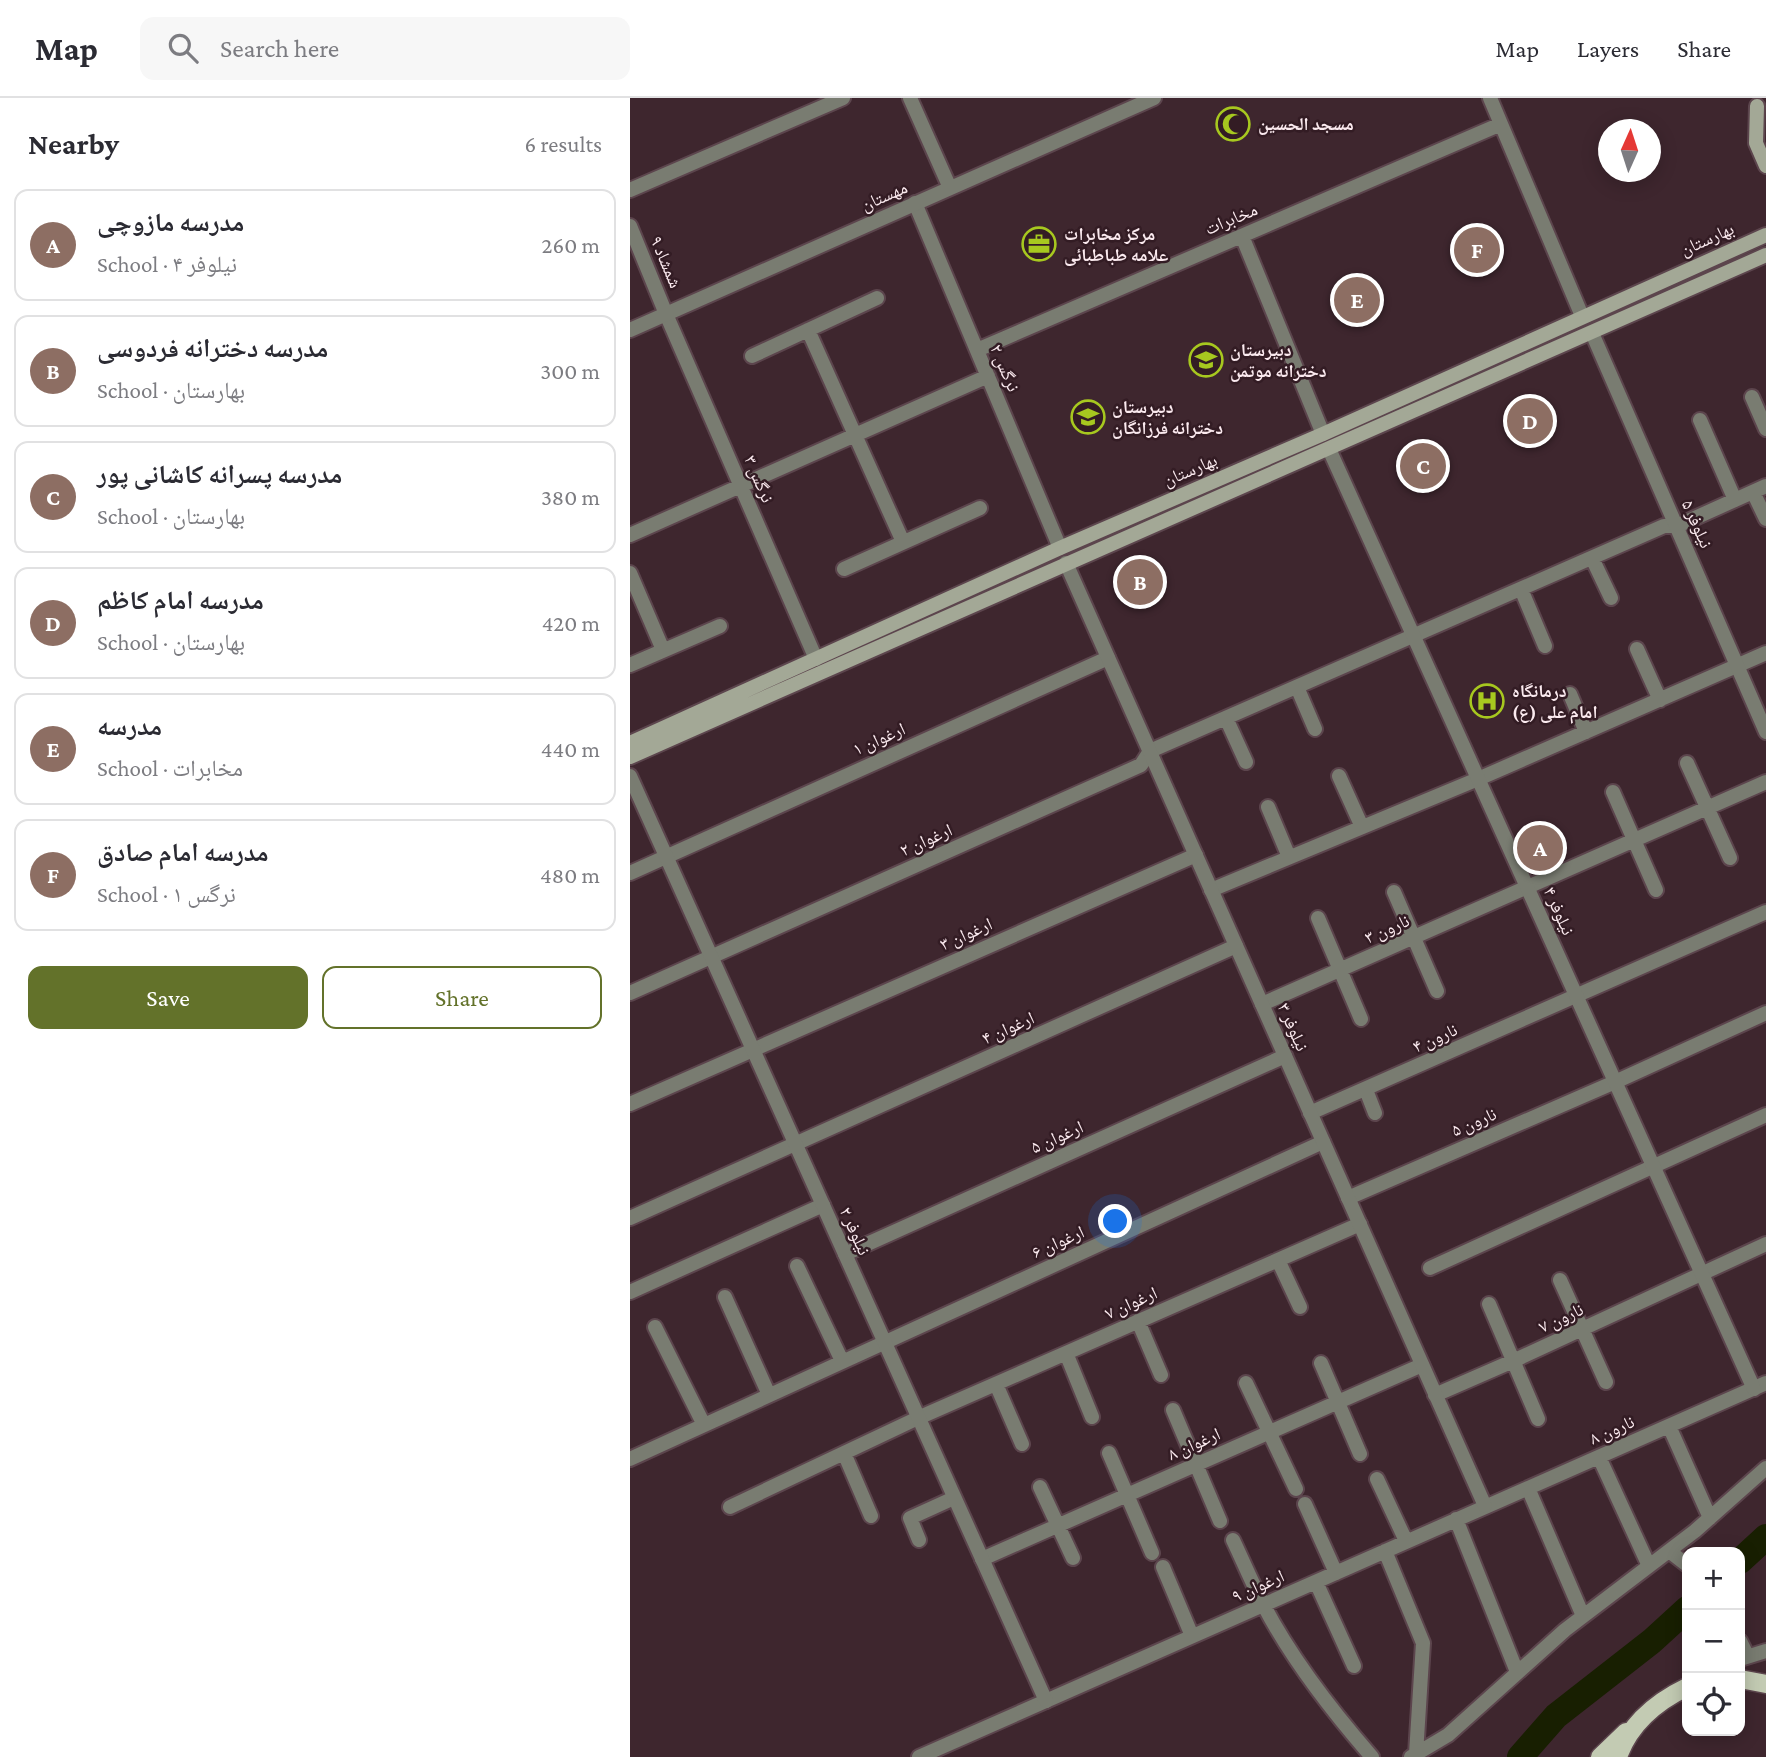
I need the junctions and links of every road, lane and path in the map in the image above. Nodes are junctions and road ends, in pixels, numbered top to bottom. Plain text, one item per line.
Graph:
1 (843, 98) edge
2 (911, 98) edge
3 (1154, 98) edge
4 (1490, 98) edge
5 (1755, 102) edge
6 (1501, 124) junction
7 (1766, 125) edge
8 (1766, 166) edge
9 (950, 188) junction
10 (630, 190) edge
11 (915, 203) junction
12 (1766, 221) edge
13 (630, 226) edge
14 (1766, 235) edge
15 (1242, 236) junction
16 (1730, 249) junction
17 (1766, 255) edge
18 (1766, 264) edge
19 (1719, 277) junction
20 (877, 298) dead end
21 (666, 314) junction
22 (1582, 316) junction
23 (630, 330) edge
24 (808, 330) junction
25 (1592, 333) junction
26 (977, 350) junction
27 (752, 356) dead end
28 (988, 376) junction
29 (1752, 397) dead end
30 (1700, 420) dead end
31 (1766, 429) edge
32 (1323, 434) junction
33 (854, 436) junction
34 (1329, 449) junction
35 (741, 486) junction
36 (1760, 489) edge
37 (1735, 500) junction
38 (980, 508) dead end
39 (1766, 519) edge
40 (1677, 526) junction
41 (630, 535) edge
42 (903, 542) junction
43 (1060, 548) junction
44 (1592, 558) junction
45 (1066, 564) junction
46 (844, 569) dead end
47 (630, 573) edge
48 (1521, 589) junction
49 (1611, 598) dead end
50 (720, 625) dead end
51 (1414, 636) junction
52 (1545, 646) dead end
53 (1637, 649) dead end
54 (663, 650) junction
55 (1766, 653) edge
56 (1108, 658) junction
57 (816, 659) junction
58 (630, 665) edge
59 (1737, 666) junction
60 (1297, 687) junction
61 (1570, 694) dead end
62 (1660, 700) junction
63 (1226, 718) junction
64 (1315, 729) dead end
65 (1586, 732) junction
66 (1766, 732) edge
67 (630, 743) edge
68 (1150, 751) junction
69 (630, 757) edge
70 (1246, 762) dead end
71 (1687, 763) dead end
72 (630, 776) edge
73 (1339, 776) dead end
74 (1478, 779) junction
75 (1766, 782) edge
76 (1613, 792) dead end
77 (1268, 807) dead end
78 (1707, 808) junction
79 (1362, 827) junction
80 (1634, 841) junction
81 (1196, 855) junction
82 (666, 856) junction
83 (1289, 858) junction
84 (1730, 859) dead end
85 (630, 873) edge
86 (1527, 888) junction
87 (1211, 890) junction
88 (1656, 890) dead end
89 (1394, 892) dead end
90 (1766, 912) edge
91 (1318, 918) dead end
92 (1413, 938) junction
93 (1236, 946) junction
94 (712, 957) junction
95 (1340, 971) junction
96 (1437, 991) dead end
97 (630, 993) edge
98 (1575, 995) junction
99 (1262, 1004) junction
100 (1766, 1013) edge
101 (1361, 1019) dead end
102 (753, 1049) junction
103 (1285, 1056) junction
104 (1615, 1082) junction
105 (1366, 1090) junction
106 (630, 1104) edge
107 (1310, 1113) junction
108 (1376, 1113) dead end
109 (1766, 1115) edge
110 (1323, 1142) junction
111 (796, 1144) junction
112 (1653, 1167) junction
113 (1348, 1198) junction
114 (823, 1205) junction
115 (630, 1219) edge
116 (1360, 1224) junction
117 (1766, 1244) edge
118 (845, 1254) junction
119 (1278, 1260) junction
120 (797, 1266) dead end
121 (1430, 1268) dead end
122 (1701, 1274) junction
123 (1560, 1280) dead end
124 (630, 1292) edge
125 (725, 1297) dead end
126 (1489, 1304) dead end
127 (1300, 1307) dead end
128 (1138, 1321) junction
129 (655, 1326) dead end
130 (1582, 1329) junction
131 (884, 1342) junction
132 (1066, 1353) junction
133 (842, 1361) junction
134 (1513, 1362) junction
135 (1321, 1363) dead end
136 (1422, 1365) junction
137 (1160, 1375) dead end
138 (1246, 1382) dead end
139 (1606, 1382) dead end
140 (996, 1384) junction
141 (1760, 1386) edge
142 (769, 1395) junction
143 (1435, 1395) junction
144 (1339, 1402) junction
145 (1173, 1410) dead end
146 (1092, 1417) dead end
147 (918, 1418) junction
148 (1538, 1419) dead end
149 (704, 1425) junction
150 (1670, 1426) junction
151 (1269, 1433) junction
152 (1022, 1444) dead end
153 (844, 1453) junction
154 (1109, 1453) dead end
155 (1360, 1454) dead end
156 (631, 1457) edge
157 (1599, 1457) junction
158 (1197, 1464) junction
159 (1766, 1468) edge
160 (1377, 1479) dead end
161 (1040, 1488) dead end
162 (1528, 1488) junction
163 (1296, 1489) dead end
164 (1128, 1495) junction
165 (954, 1498) junction
166 (1305, 1504) dead end
167 (1485, 1506) junction
168 (730, 1507) dead end
169 (871, 1516) dead end
170 (1710, 1518) junction
171 (1456, 1519) junction
172 (1220, 1521) dead end
173 (1058, 1525) junction
174 (919, 1540) dead end
175 (1233, 1540) dead end
176 (1406, 1541) junction
177 (1385, 1551) junction
178 (1669, 1551) junction
179 (1152, 1553) dead end
180 (1073, 1558) dead end
181 (982, 1559) junction
182 (1682, 1560) edge
183 (1649, 1566) junction
184 (1163, 1567) dead end
185 (1336, 1573) junction
186 (1316, 1582) junction
187 (1264, 1605) junction
188 (1583, 1616) junction
189 (1192, 1636) junction
190 (1766, 1651) edge
191 (1745, 1656) edge
192 (1354, 1666) dead end
193 (1517, 1672) junction
194 (1745, 1679) edge
195 (1745, 1679) edge
196 (1766, 1679) edge
197 (1766, 1684) edge
198 (1682, 1690) edge
199 (1046, 1702) junction
200 (1646, 1713) junction
201 (1414, 1756) edge
202 (919, 1757) edge
203 (1372, 1757) edge
204 (1600, 1757) edge
205 (1618, 1757) edge

1 - 10 street
2 - 9 street
3 - 9 street, مهستان
4 - 6 street
5 - 7 main road
5 - 8 main road
6 - 15 street, مخابرات
6 - 22 street
9 - 11 street, مهستان
11 - 21 street, مهستان
11 - 26 street, نرگس ۲
12 - 16 main road
13 - 21 street, شمشاد ۹
14 - 16 main road, بهارستان
15 - 26 street, مخابرات
15 - 32 street
16 - 22 main road, بهارستان
17 - 19 main road, بهارستان
18 - 19 main road
19 - 25 main road, بهارستان
20 - 24 street
21 - 23 street, مهستان
21 - 35 street, نرگس ۳
22 - 32 main road, بهارستان
24 - 27 street
24 - 33 street
25 - 34 main road, بهارستان
25 - 40 street, نیلوفر ۵
26 - 28 street, نرگس ۲
28 - 33 street
28 - 43 street, نرگس ۲
29 - 31 street
30 - 37 street
32 - 34 main road
32 - 43 main road, بهارستان
33 - 35 street
33 - 42 street
34 - 45 main road, بهارستان
34 - 51 street, نیلوفر ۴
35 - 41 street
35 - 57 street, نرگس ۳
36 - 37 street, ارغوان ۲
36 - 39 street
37 - 40 street, ارغوان ۲
38 - 42 street
40 - 44 street, ارغوان ۲
40 - 59 street, نیلوفر ۵
42 - 46 street
43 - 45 main road
43 - 57 main road, بهارستان
44 - 48 street, ارغوان ۲
44 - 49 street
45 - 56 street, نیلوفر ۳
45 - 69 main road, بهارستان
47 - 54 street
48 - 51 street, ارغوان ۲
48 - 52 street
50 - 54 street
51 - 60 street, ارغوان ۲
51 - 74 street, نیلوفر ۴
53 - 62 street
54 - 58 street
55 - 59 street
56 - 68 street, نیلوفر ۳
56 - 82 street, ارغوان ۱
57 - 67 main road, بهارستان
59 - 62 street
59 - 66 street, نیلوفر ۵
60 - 63 street, ارغوان ۲
60 - 64 street
61 - 65 street
62 - 65 street
63 - 68 street, ارغوان ۲
63 - 70 street
65 - 74 street
68 - 81 street, نیلوفر ۳
68 - 94 street, ارغوان ۲
71 - 78 street
72 - 82 street, نیلوفر ۲
73 - 79 street
74 - 79 street
74 - 86 street, نیلوفر ۴
75 - 78 street, نارون ۳
76 - 80 street
77 - 83 street
78 - 80 street, نارون ۳
78 - 84 street
79 - 83 street
80 - 86 street, نارون ۳
80 - 88 street
81 - 87 street, نیلوفر ۳
81 - 102 street, ارغوان ۳
82 - 85 street, ارغوان ۱
82 - 94 street, نیلوفر ۲
83 - 87 street
86 - 92 street, نارون ۳
86 - 98 street, نیلوفر ۴
87 - 93 street, نیلوفر ۳
89 - 92 street
90 - 98 street, نارون ۴
91 - 95 street
92 - 95 street, نارون ۳
92 - 96 street
93 - 99 street, نیلوفر ۳
93 - 111 street, ارغوان ۴
94 - 97 street, ارغوان ۲
94 - 102 street, نیلوفر ۲
95 - 99 street, نارون ۳
95 - 101 street
98 - 104 street, نیلوفر ۴
98 - 105 street, نارون ۴
99 - 103 street, نیلوفر ۳
100 - 104 street, نارون ۵
102 - 106 street, ارغوان ۳
102 - 111 street, نیلوفر ۲
103 - 107 street, نیلوفر ۳
103 - 118 street, ارغوان ۵
104 - 112 street, نیلوفر ۴
104 - 113 street, نارون ۵
105 - 107 street, نارون ۴
105 - 108 street
107 - 110 street, نیلوفر ۳
109 - 112 street
110 - 113 street, نیلوفر ۳
110 - 131 street, ارغوان ۶
111 - 114 street, نیلوفر ۲
111 - 115 street, ارغوان ۴
112 - 121 street
112 - 122 street, نیلوفر ۴
113 - 116 street, نیلوفر ۳
114 - 118 street, نیلوفر ۲
114 - 124 street
116 - 119 street, ارغوان ۷
116 - 136 street, نیلوفر ۳
117 - 122 street, نارون ۷
118 - 131 street, نیلوفر ۲
119 - 127 street
119 - 128 street, ارغوان ۷
120 - 133 street
122 - 130 street, نارون ۷
122 - 141 street, نیلوفر ۴
123 - 130 street
125 - 142 street
126 - 134 street
128 - 132 street, ارغوان ۷
128 - 137 street
129 - 149 street
130 - 134 street, نارون ۷
130 - 139 street
131 - 133 street, ارغوان ۶
131 - 147 street, نیلوفر ۲
132 - 140 street, ارغوان ۷
132 - 146 street
133 - 142 street, ارغوان ۶
134 - 143 street, نارون ۷
134 - 148 street
135 - 144 street
136 - 143 street, نیلوفر ۳
136 - 144 street, ارغوان ۸
138 - 151 street
140 - 147 street, ارغوان ۷
140 - 152 street
141 - 150 street, نارون ۸
142 - 149 street, ارغوان ۶
143 - 167 street, نیلوفر ۳
144 - 151 street, ارغوان ۸
144 - 155 street
145 - 158 street
147 - 153 street, ارغوان ۷
147 - 165 street, نیلوفر ۲
149 - 156 street, ارغوان ۶
150 - 157 street, نارون ۸
150 - 170 street
151 - 158 street, ارغوان ۸
151 - 163 street
153 - 168 street, ارغوان ۷
153 - 169 street
154 - 164 street
157 - 162 street, نارون ۸
157 - 183 street
158 - 164 street, ارغوان ۸
158 - 172 street
159 - 170 street
160 - 176 street
161 - 173 street
162 - 167 street, نارون ۸
162 - 188 street
164 - 173 street, ارغوان ۸
164 - 179 street
165 - 174 street
165 - 181 street, نیلوفر ۲
166 - 185 street
167 - 171 street, ارغوان ۹
170 - 178 street
171 - 176 street, ارغوان ۹
171 - 193 street
173 - 180 street
173 - 181 street, ارغوان ۸
175 - 187 street
176 - 177 street, ارغوان ۹
177 - 185 street, ارغوان ۹
177 - 201 street
178 - 182 street
178 - 183 street
181 - 199 street, نیلوفر ۲
183 - 188 street
184 - 189 street
185 - 186 street, ارغوان ۹
186 - 187 street, ارغوان ۹
186 - 192 street
187 - 189 street, ارغوان ۹
187 - 203 street
188 - 193 street
189 - 199 street, ارغوان ۹
190 - 191 street
193 - 201 street
194 - 196 main road
195 - 197 main road
198 - 200 main road
199 - 202 street, ارغوان ۹
200 - 204 main road
200 - 205 main road

